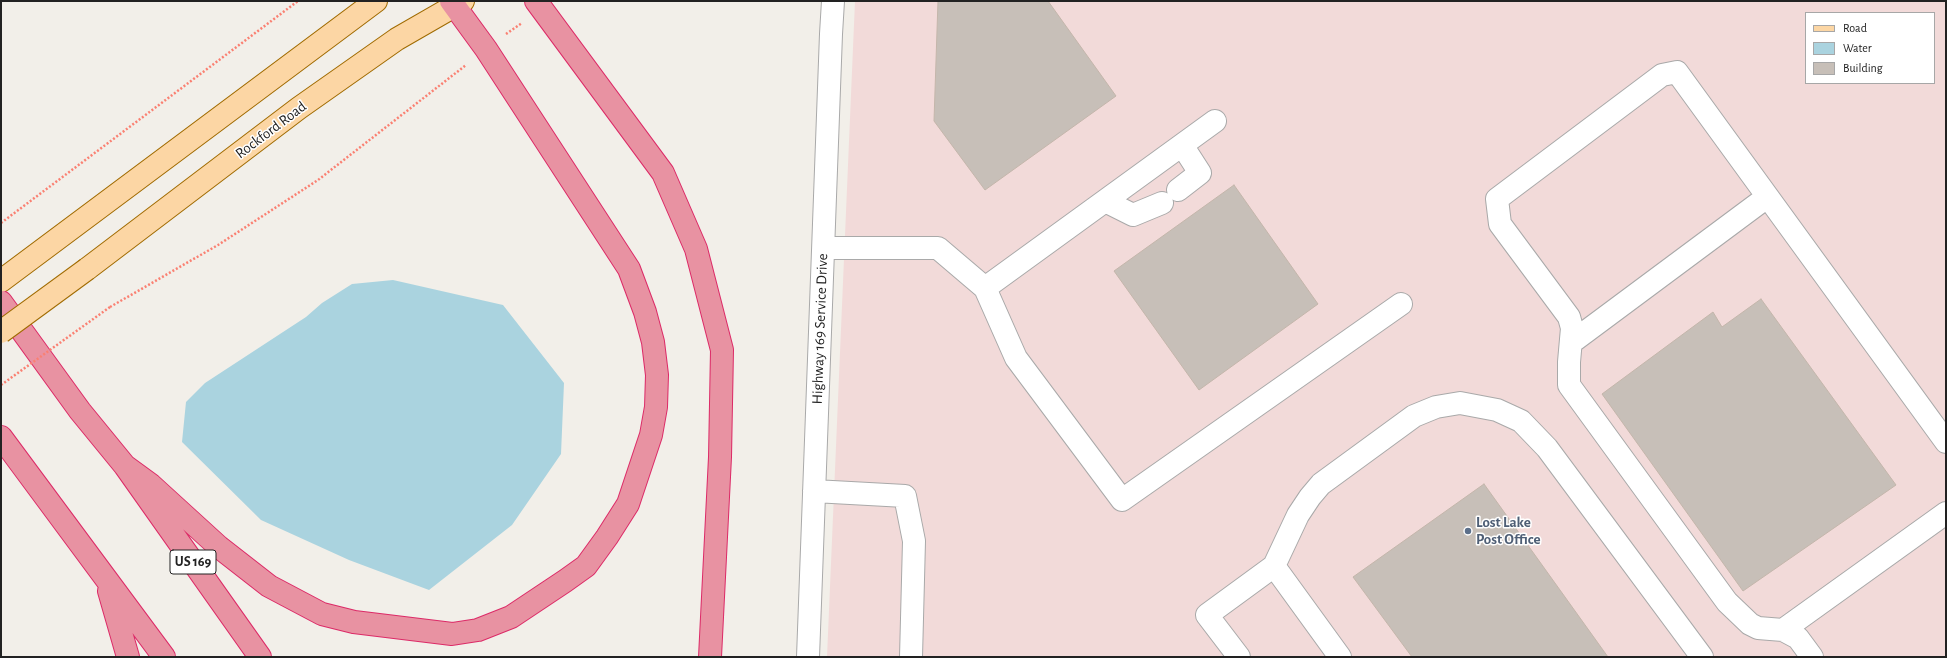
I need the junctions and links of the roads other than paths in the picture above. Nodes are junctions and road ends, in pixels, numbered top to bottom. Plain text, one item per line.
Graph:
1 (376, 1) edge
2 (536, 1) edge
3 (833, 1) edge
4 (457, 3) edge
5 (1215, 121) dead end
6 (1182, 145) junction
7 (1767, 196) junction
8 (1105, 201) junction
9 (824, 248) junction
10 (1, 281) edge
11 (984, 288) junction
12 (1, 302) edge
13 (1401, 304) dead end
14 (1, 332) edge
15 (1572, 342) junction
16 (1, 437) edge
17 (1946, 442) edge
18 (125, 466) junction
19 (814, 491) junction
20 (1946, 513) edge
21 (1274, 566) junction
22 (104, 576) junction
23 (1783, 630) junction
24 (128, 657) edge
25 (164, 657) edge
26 (260, 657) edge
27 (710, 657) edge
28 (808, 657) edge
29 (911, 657) edge
30 (1239, 657) edge
31 (1340, 657) edge
32 (1702, 657) edge
33 (1812, 657) edge

1 - 10 main road
2 - 27 highway
3 - 9 street, Highway 169 Service Drive
4 - 14 main road, Rockford Road, bridge
4 - 18 highway
5 - 6 street
6 - 8 street
6 - 8 street
7 - 15 street
7 - 15 street
7 - 17 street
8 - 11 street
9 - 11 street
9 - 19 street, Highway 169 Service Drive
11 - 13 street
12 - 18 highway, US 169
15 - 23 street
16 - 22 highway
18 - 26 highway, US 169
19 - 28 street, Highway 169 Service Drive
19 - 29 street
20 - 23 street
21 - 30 street
21 - 31 street
21 - 32 street
22 - 24 highway
22 - 25 highway
23 - 33 street

